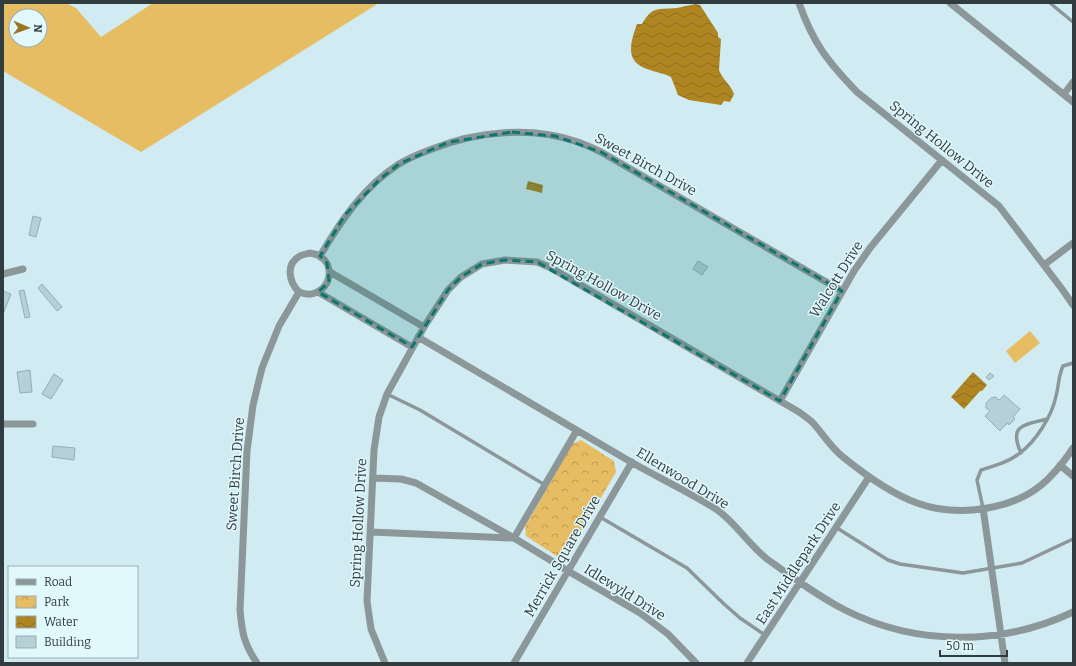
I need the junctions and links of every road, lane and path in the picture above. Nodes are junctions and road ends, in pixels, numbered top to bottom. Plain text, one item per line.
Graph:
1 (799, 3) edge
2 (950, 3) edge
3 (1050, 3) edge
4 (1073, 22) edge
5 (1073, 82) edge
6 (1064, 94) junction
7 (1073, 102) edge
8 (942, 160) junction
9 (1073, 243) edge
10 (320, 256) junction
11 (1044, 265) junction
12 (23, 269) dead end
13 (330, 272) junction
14 (3, 274) edge
15 (842, 291) junction
16 (299, 292) junction
17 (318, 292) junction
18 (1073, 305) edge
19 (424, 327) junction
20 (418, 337) junction
21 (412, 347) junction
22 (1073, 363) edge
23 (386, 394) junction
24 (780, 401) junction
25 (1047, 419) junction
26 (3, 424) edge
27 (33, 424) dead end
28 (577, 430) junction
29 (1073, 448) edge
30 (1021, 453) junction
31 (632, 462) junction
32 (1060, 465) junction
33 (1073, 476) edge
34 (869, 477) junction
35 (373, 478) junction
36 (545, 485) junction
37 (983, 508) junction
38 (600, 517) junction
39 (837, 528) junction
40 (371, 532) junction
41 (514, 538) junction
42 (1073, 539) edge
43 (992, 569) junction
44 (568, 571) junction
45 (800, 582) junction
46 (1073, 612) edge
47 (1001, 634) junction
48 (766, 635) junction
49 (257, 663) edge
50 (384, 663) edge
51 (514, 663) edge
52 (696, 663) edge
53 (747, 663) edge
54 (1005, 663) edge

1 - 8 street, Spring Hollow Drive
2 - 6 street
3 - 4 lane
5 - 6 street
6 - 7 street
8 - 11 street, Spring Hollow Drive
8 - 15 street, Walcott Drive
9 - 11 street
10 - 13 street
10 - 15 street, Sweet Birch Drive
10 - 16 street
11 - 18 street, Spring Hollow Drive
12 - 14 street
13 - 17 street
13 - 19 street
15 - 24 street, Walcott Drive
16 - 17 street
16 - 49 street, Sweet Birch Drive
17 - 21 street
19 - 20 street, Spring Hollow Drive
19 - 24 street, Spring Hollow Drive
20 - 21 street, Spring Hollow Drive
20 - 28 street, Ellenwood Drive
21 - 23 street, Spring Hollow Drive
22 - 25 lane
23 - 35 street, Spring Hollow Drive
23 - 36 lane
24 - 34 street, Spring Hollow Drive
25 - 30 lane
25 - 30 lane
26 - 27 street
28 - 31 street, Ellenwood Drive
28 - 36 street
29 - 32 street, Spring Hollow Drive
30 - 37 lane
31 - 38 street, Merrick Square Drive
31 - 45 street, Ellenwood Drive
32 - 33 street
32 - 37 street, Spring Hollow Drive
34 - 37 street, Spring Hollow Drive
34 - 39 street, East Middlepark Drive
35 - 40 street, Spring Hollow Drive
35 - 41 street, Idlewyld Drive
36 - 41 street
37 - 43 street
38 - 44 street, Merrick Square Drive
38 - 48 lane
39 - 43 lane
39 - 45 street, East Middlepark Drive
40 - 41 street, Idlewyld Drive
40 - 50 street, Spring Hollow Drive
41 - 44 street, Idlewyld Drive
42 - 43 lane
43 - 47 street
44 - 51 street, Merrick Square Drive
44 - 52 street, Idlewyld Drive
45 - 47 street, Ellenwood Drive
45 - 48 street, East Middlepark Drive
46 - 47 street, Ellenwood Drive
47 - 54 street
48 - 53 street, East Middlepark Drive

